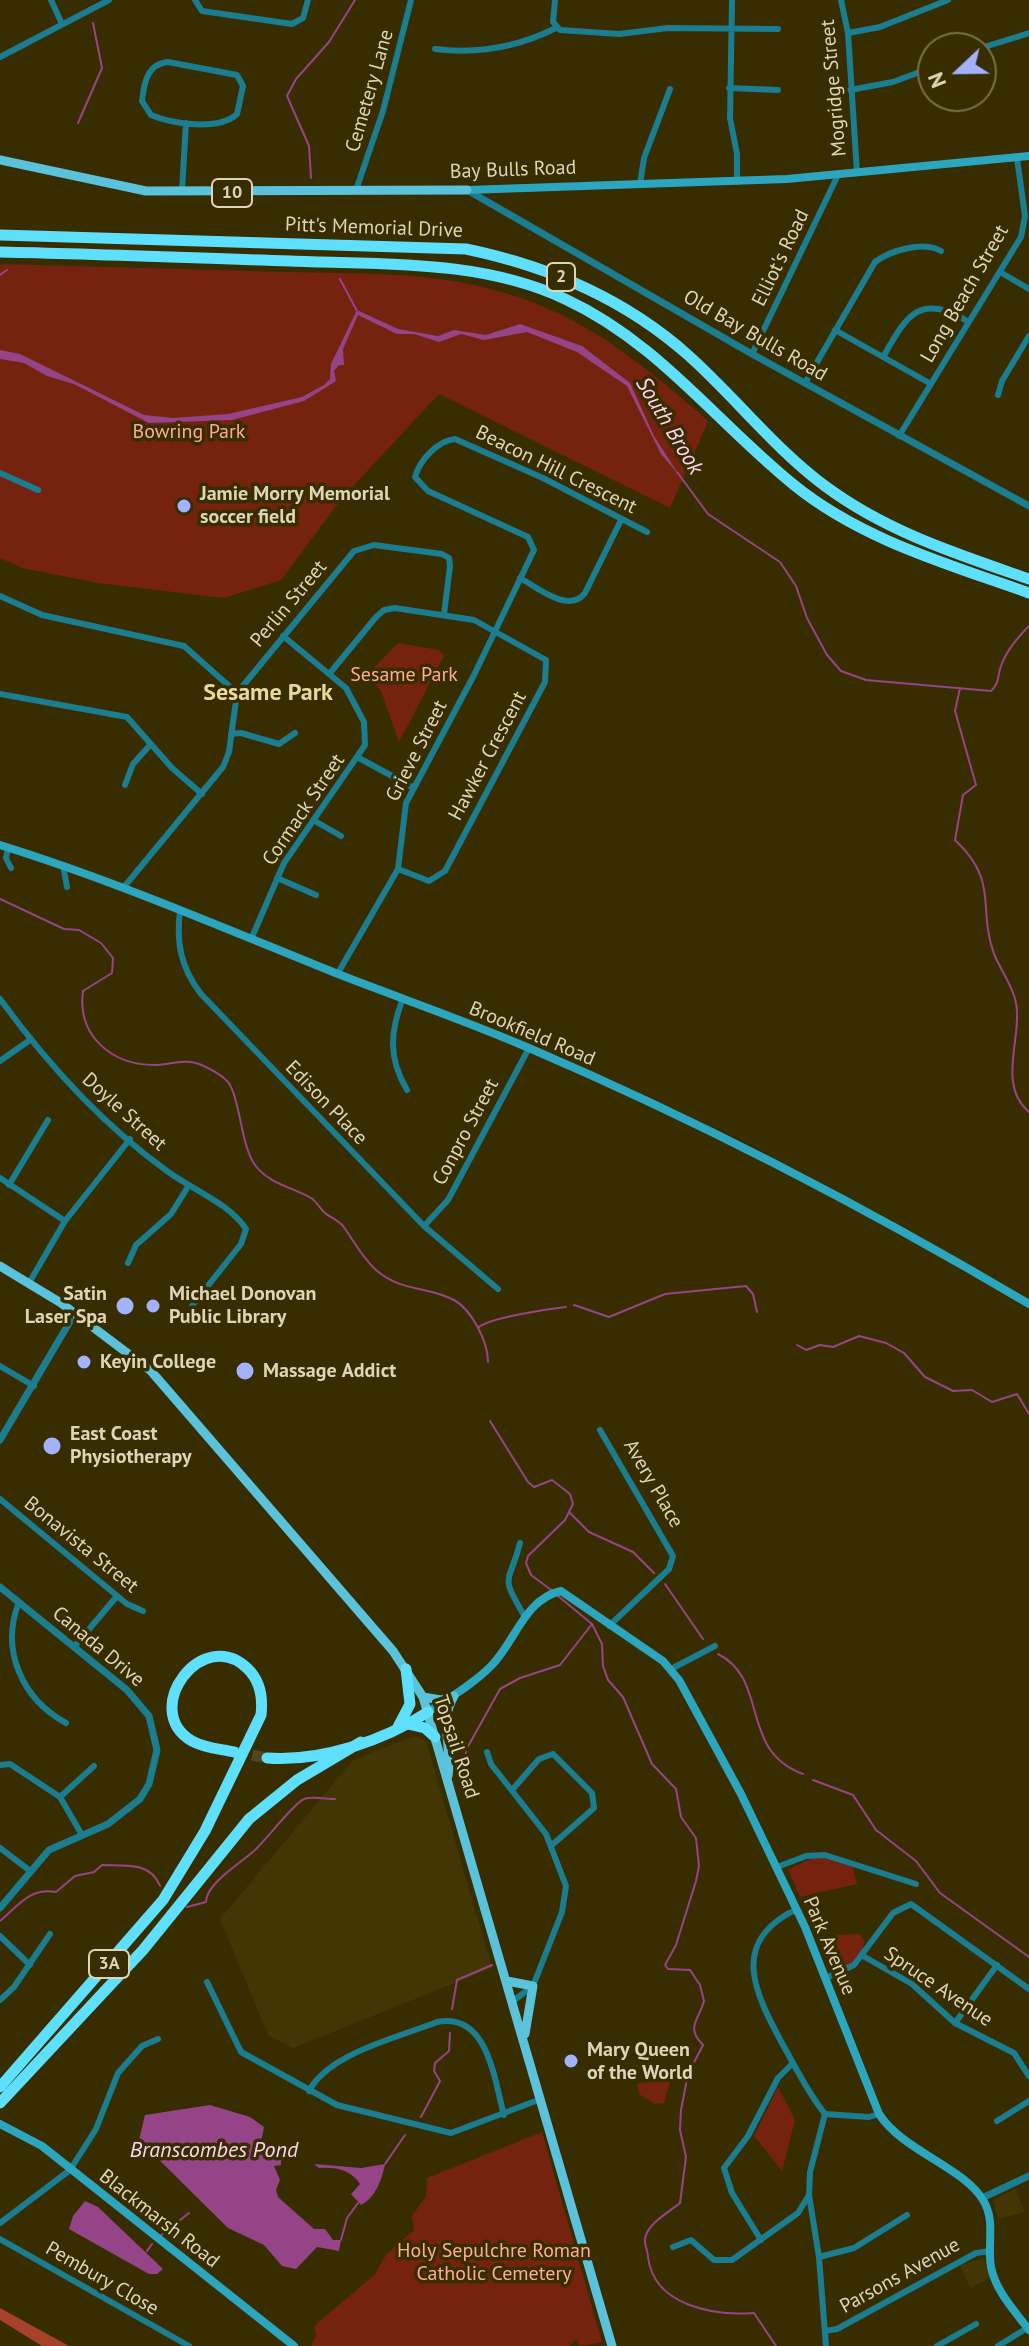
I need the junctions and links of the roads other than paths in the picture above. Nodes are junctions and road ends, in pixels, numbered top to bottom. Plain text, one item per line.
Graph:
1 (51, 0) edge
2 (109, 0) edge
3 (195, 0) edge
4 (308, 0) edge
5 (411, 0) edge
6 (555, 0) edge
7 (732, 0) edge
8 (841, 0) edge
9 (948, 0) edge
10 (62, 24) junction
11 (556, 28) junction
12 (778, 29) dead end
13 (730, 31) junction
14 (848, 33) junction
15 (1029, 33) edge
16 (997, 43) edge
17 (435, 49) dead end
18 (0, 57) edge
19 (917, 73) edge
20 (729, 88) junction
21 (670, 89) dead end
22 (778, 90) dead end
23 (850, 90) junction
24 (186, 123) junction
25 (1029, 156) edge
26 (1017, 158) junction
27 (0, 160) edge
28 (857, 173) junction
29 (838, 175) junction
30 (737, 182) junction
31 (640, 184) junction
32 (356, 190) junction
33 (467, 190) junction
34 (182, 193) junction
35 (0, 234) edge
36 (941, 251) dead end
37 (0, 252) edge
38 (1000, 272) junction
39 (1029, 289) edge
40 (969, 322) junction
41 (835, 330) junction
42 (1029, 336) edge
43 (752, 354) junction
44 (883, 357) junction
45 (805, 383) junction
46 (931, 384) junction
47 (998, 395) dead end
48 (899, 436) junction
49 (0, 473) edge
50 (38, 490) dead end
51 (1029, 506) edge
52 (621, 520) junction
53 (647, 532) dead end
54 (520, 578) junction
55 (1029, 579) edge
56 (1029, 593) edge
57 (0, 596) edge
58 (444, 614) junction
59 (494, 630) junction
60 (283, 636) junction
61 (330, 673) junction
62 (237, 693) junction
63 (0, 694) edge
64 (295, 733) dead end
65 (231, 734) junction
66 (151, 744) junction
67 (359, 758) junction
68 (125, 785) dead end
69 (414, 788) junction
70 (202, 794) junction
71 (313, 820) junction
72 (341, 836) dead end
73 (4, 846) edge
74 (63, 865) junction
75 (11, 868) dead end
76 (398, 869) junction
77 (277, 878) junction
78 (67, 887) dead end
79 (124, 887) junction
80 (316, 895) dead end
81 (180, 911) junction
82 (252, 937) junction
83 (338, 973) junction
84 (403, 998) junction
85 (0, 999) edge
86 (30, 1040) junction
87 (529, 1048) junction
88 (0, 1061) edge
89 (407, 1090) dead end
90 (48, 1120) dead end
91 (130, 1139) junction
92 (0, 1178) edge
93 (9, 1185) junction
94 (189, 1185) junction
95 (65, 1221) junction
96 (424, 1226) junction
97 (128, 1263) dead end
98 (0, 1266) edge
99 (29, 1283) junction
100 (498, 1289) dead end
101 (1029, 1304) edge
102 (192, 1306) dead end
103 (75, 1313) junction
104 (0, 1366) edge
105 (34, 1386) junction
106 (600, 1430) dead end
107 (0, 1440) edge
108 (0, 1499) edge
109 (520, 1543) dead end
110 (0, 1587) edge
111 (117, 1596) junction
112 (19, 1602) junction
113 (143, 1611) dead end
114 (525, 1617) junction
115 (609, 1626) junction
116 (1, 1637) edge
117 (75, 1646) junction
118 (715, 1646) dead end
119 (6, 1664) dead end
120 (406, 1669) junction
121 (671, 1669) junction
122 (454, 1696) junction
123 (423, 1697) junction
124 (428, 1712) junction
125 (66, 1723) dead end
126 (408, 1724) junction
127 (395, 1730) junction
128 (435, 1737) junction
129 (361, 1742) junction
130 (234, 1752) tunnel mouth
131 (487, 1752) dead end
132 (267, 1758) tunnel mouth
133 (0, 1765) edge
134 (94, 1766) dead end
135 (448, 1779) junction
136 (512, 1790) junction
137 (60, 1797) junction
138 (82, 1835) junction
139 (552, 1845) junction
140 (0, 1848) edge
141 (777, 1867) junction
142 (29, 1870) junction
143 (916, 1884) dead end
144 (0, 1908) edge
145 (797, 1909) junction
146 (50, 1934) dead end
147 (0, 1936) edge
148 (863, 1956) junction
149 (30, 1965) junction
150 (997, 1965) junction
151 (826, 1978) junction
152 (507, 1981) junction
153 (207, 1982) dead end
154 (533, 1986) junction
155 (1029, 1989) edge
156 (0, 2000) edge
157 (513, 2001) junction
158 (955, 2023) junction
159 (523, 2036) junction
160 (158, 2039) dead end
161 (793, 2063) junction
162 (1029, 2076) edge
163 (0, 2087) edge
164 (309, 2091) junction
165 (541, 2099) junction
166 (1029, 2101) edge
167 (0, 2103) edge
168 (825, 2114) junction
169 (879, 2114) junction
170 (504, 2115) junction
171 (997, 2121) dead end
172 (0, 2124) edge
173 (70, 2170) junction
174 (1029, 2176) edge
175 (809, 2195) junction
176 (982, 2198) junction
177 (907, 2215) dead end
178 (0, 2223) edge
179 (0, 2239) edge
180 (761, 2240) junction
181 (673, 2247) dead end
182 (990, 2251) junction
183 (819, 2257) junction
184 (976, 2324) dead end
185 (1027, 2325) edge
186 (825, 2331) junction
187 (950, 2342) edge
188 (189, 2346) edge
189 (294, 2346) edge
190 (612, 2346) edge
191 (826, 2346) edge
192 (937, 2346) edge
193 (998, 2346) edge

1 - 10 street
2 - 10 street
3 - 4 street
5 - 32 street, Cemetery Lane
6 - 11 street
7 - 13 street
8 - 14 street, Mogridge Street
9 - 14 street
10 - 18 street
11 - 13 street
11 - 17 street
12 - 13 street
13 - 20 street
14 - 23 street, Mogridge Street
15 - 16 street
19 - 23 street
20 - 22 street
20 - 30 street
21 - 31 street
23 - 28 street, Mogridge Street
24 - 24 street
24 - 34 street
25 - 26 main road, Bay Bulls Road / 10
26 - 28 main road, Bay Bulls Road / 10
26 - 38 street, Long Beach Street
27 - 34 main road, Bay Bulls Road / 10
28 - 29 main road, Bay Bulls Road / 10
29 - 30 main road, Bay Bulls Road / 10
29 - 43 street, Elliot's Road
30 - 31 main road, Bay Bulls Road / 10
31 - 33 main road, Bay Bulls Road / 10
32 - 33 main road, Bay Bulls Road / 10
32 - 34 main road, Bay Bulls Road / 10
33 - 43 street, Old Bay Bulls Road
35 - 55 highway, Pitt's Memorial Drive / 2
36 - 41 street
37 - 56 highway, Pitt's Memorial Drive / 2
38 - 39 street
38 - 40 street, Long Beach Street
40 - 44 street
40 - 46 street, Long Beach Street
41 - 44 street
41 - 45 street
42 - 47 street
43 - 45 street, Old Bay Bulls Road
44 - 46 street
45 - 48 street, Old Bay Bulls Road
46 - 48 street, Long Beach Street
48 - 51 street, Old Bay Bulls Road
49 - 50 street
52 - 53 street, Beacon Hill Crescent
52 - 54 street
52 - 54 street, Beacon Hill Crescent
54 - 59 street, Beacon Hill Crescent
57 - 62 street
58 - 59 street
58 - 60 street, Perlin Street
58 - 61 street
59 - 69 street, Grieve Street
59 - 76 street, Hawker Crescent
60 - 61 street, Cormack Street
60 - 62 street, Perlin Street
61 - 67 street, Cormack Street
62 - 65 street
63 - 66 street
64 - 65 street
65 - 70 street
66 - 68 street
66 - 70 street
67 - 69 street
67 - 71 street, Cormack Street
69 - 76 street, Grieve Street
70 - 79 street
71 - 72 street
71 - 77 street, Cormack Street
73 - 74 main road, Brookfield Road
73 - 75 street
74 - 78 street
74 - 79 main road, Brookfield Road
76 - 83 street, Grieve Street
77 - 80 street
77 - 82 street, Cormack Street
79 - 81 main road, Brookfield Road
81 - 82 main road, Brookfield Road
81 - 96 street, Edison Place
82 - 83 main road, Brookfield Road
83 - 84 main road, Brookfield Road
84 - 87 main road, Brookfield Road
84 - 89 street
85 - 86 street, Doyle Street
86 - 88 street
86 - 91 street, Doyle Street
87 - 96 street, Conpro Street
87 - 101 main road, Brookfield Road
90 - 93 street
91 - 94 street, Doyle Street
91 - 95 street
92 - 93 street
93 - 95 street
94 - 97 street
94 - 102 street, Doyle Street
95 - 99 street
96 - 100 street, Edison Place
98 - 99 main road, Topsail Road
99 - 103 main road, Topsail Road
103 - 105 street
103 - 120 main road, Topsail Road
104 - 105 street
105 - 107 street
106 - 115 street, Avery Place
108 - 111 street, Bonavista Street
109 - 114 street
110 - 112 street, Canada Drive
111 - 113 street, Bonavista Street
111 - 117 street
112 - 116 street
112 - 117 street, Canada Drive
114 - 115 main road, Park Avenue
114 - 122 main road
115 - 121 main road, Park Avenue
117 - 138 street, Canada Drive
118 - 121 street
119 - 125 street
120 - 123 main road, Topsail Road
120 - 127 highway
121 - 141 main road, Park Avenue
122 - 123 main road
122 - 124 main road
122 - 135 main road
123 - 124 main road, Topsail Road
124 - 126 highway
124 - 128 main road, Topsail Road
126 - 127 highway
126 - 128 highway
127 - 129 highway
128 - 135 main road, Topsail Road
129 - 132 highway
129 - 167 highway, 3A
130 - 163 highway, 3A
131 - 136 street
133 - 137 street
134 - 137 street
135 - 152 main road, Topsail Road
136 - 139 street
136 - 139 street
137 - 138 street
138 - 142 street, Canada Drive
139 - 154 street
140 - 142 street
141 - 143 street
141 - 145 main road, Park Avenue
142 - 144 street, Canada Drive
145 - 151 main road, Park Avenue
145 - 161 street
146 - 149 street
147 - 149 street
148 - 150 street
148 - 151 street
148 - 158 street, Spruce Avenue
149 - 156 street
150 - 155 street
150 - 158 street
151 - 169 main road, Park Avenue
152 - 154 main road
152 - 157 main road, Topsail Road
153 - 164 street
154 - 157 street
154 - 159 main road
157 - 159 main road, Topsail Road
158 - 162 street, Spruce Avenue
159 - 165 main road, Topsail Road
160 - 173 street
161 - 168 street
161 - 180 street
164 - 170 street
164 - 170 street
165 - 170 street
165 - 190 main road, Topsail Road
166 - 171 street
168 - 169 street
168 - 175 street
169 - 176 main road, Park Avenue
172 - 173 main road, Blackmarsh Road
173 - 178 street
173 - 189 main road, Blackmarsh Road
174 - 176 street
175 - 180 street
175 - 183 street
176 - 182 main road
177 - 183 street
179 - 188 street, Pembury Close
180 - 181 street
182 - 185 main road
182 - 186 street, Parsons Avenue
183 - 186 street
184 - 187 street
185 - 193 street
186 - 191 street
187 - 192 street

